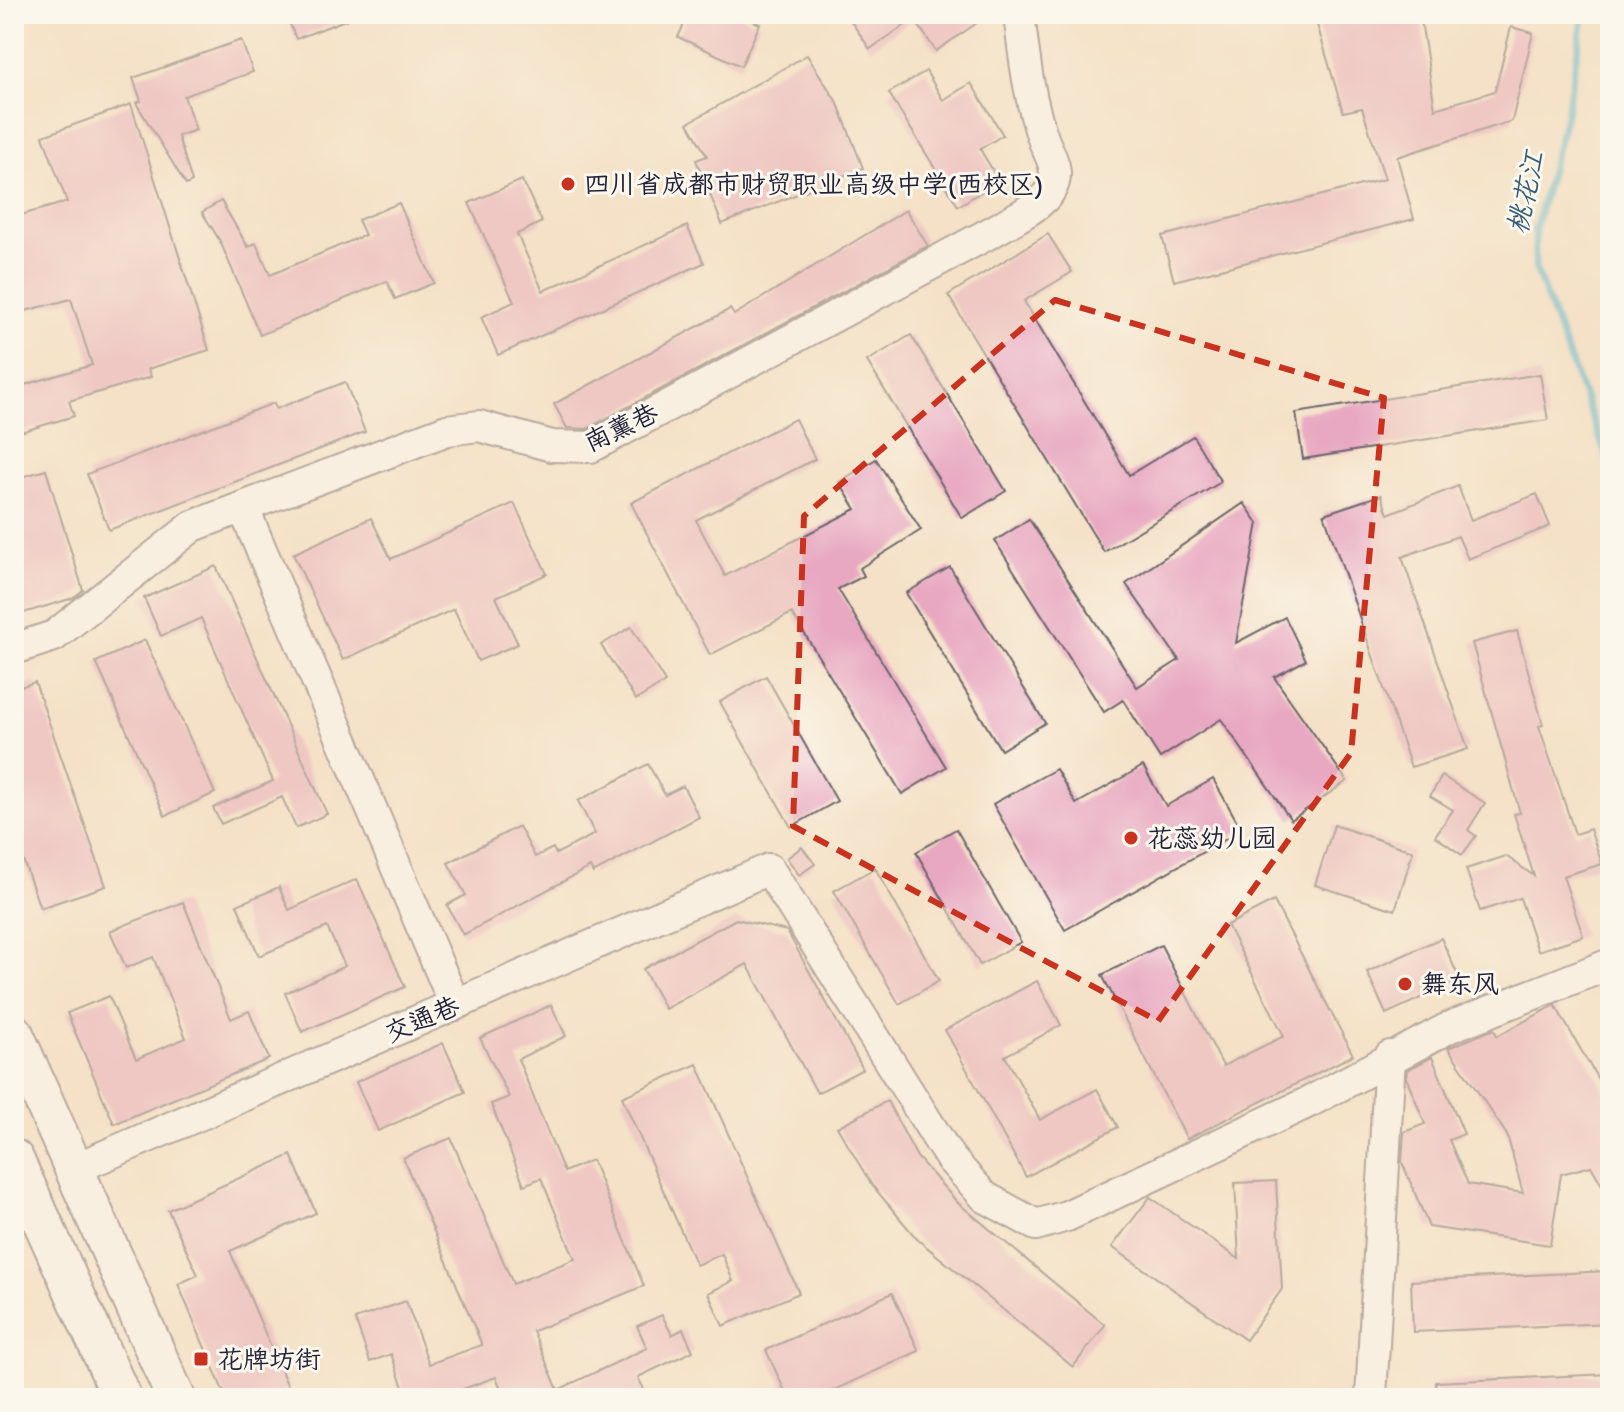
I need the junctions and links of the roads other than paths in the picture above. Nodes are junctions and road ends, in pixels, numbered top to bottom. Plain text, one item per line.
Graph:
1 (1019, 14) edge
2 (243, 507) junction
3 (14, 649) edge
4 (1610, 964) edge
5 (455, 1005) junction
6 (14, 1034) edge
7 (1390, 1056) junction
8 (14, 1159) edge
9 (74, 1169) junction
10 (122, 1398) edge
11 (176, 1398) edge
12 (1371, 1398) edge

1 - 2 street, 南薰巷
2 - 3 street, 南薰巷
2 - 5 street
4 - 7 street
5 - 7 street, 交通巷
5 - 9 street, 交通巷
6 - 9 main road
7 - 12 street
8 - 10 main road
9 - 11 main road

